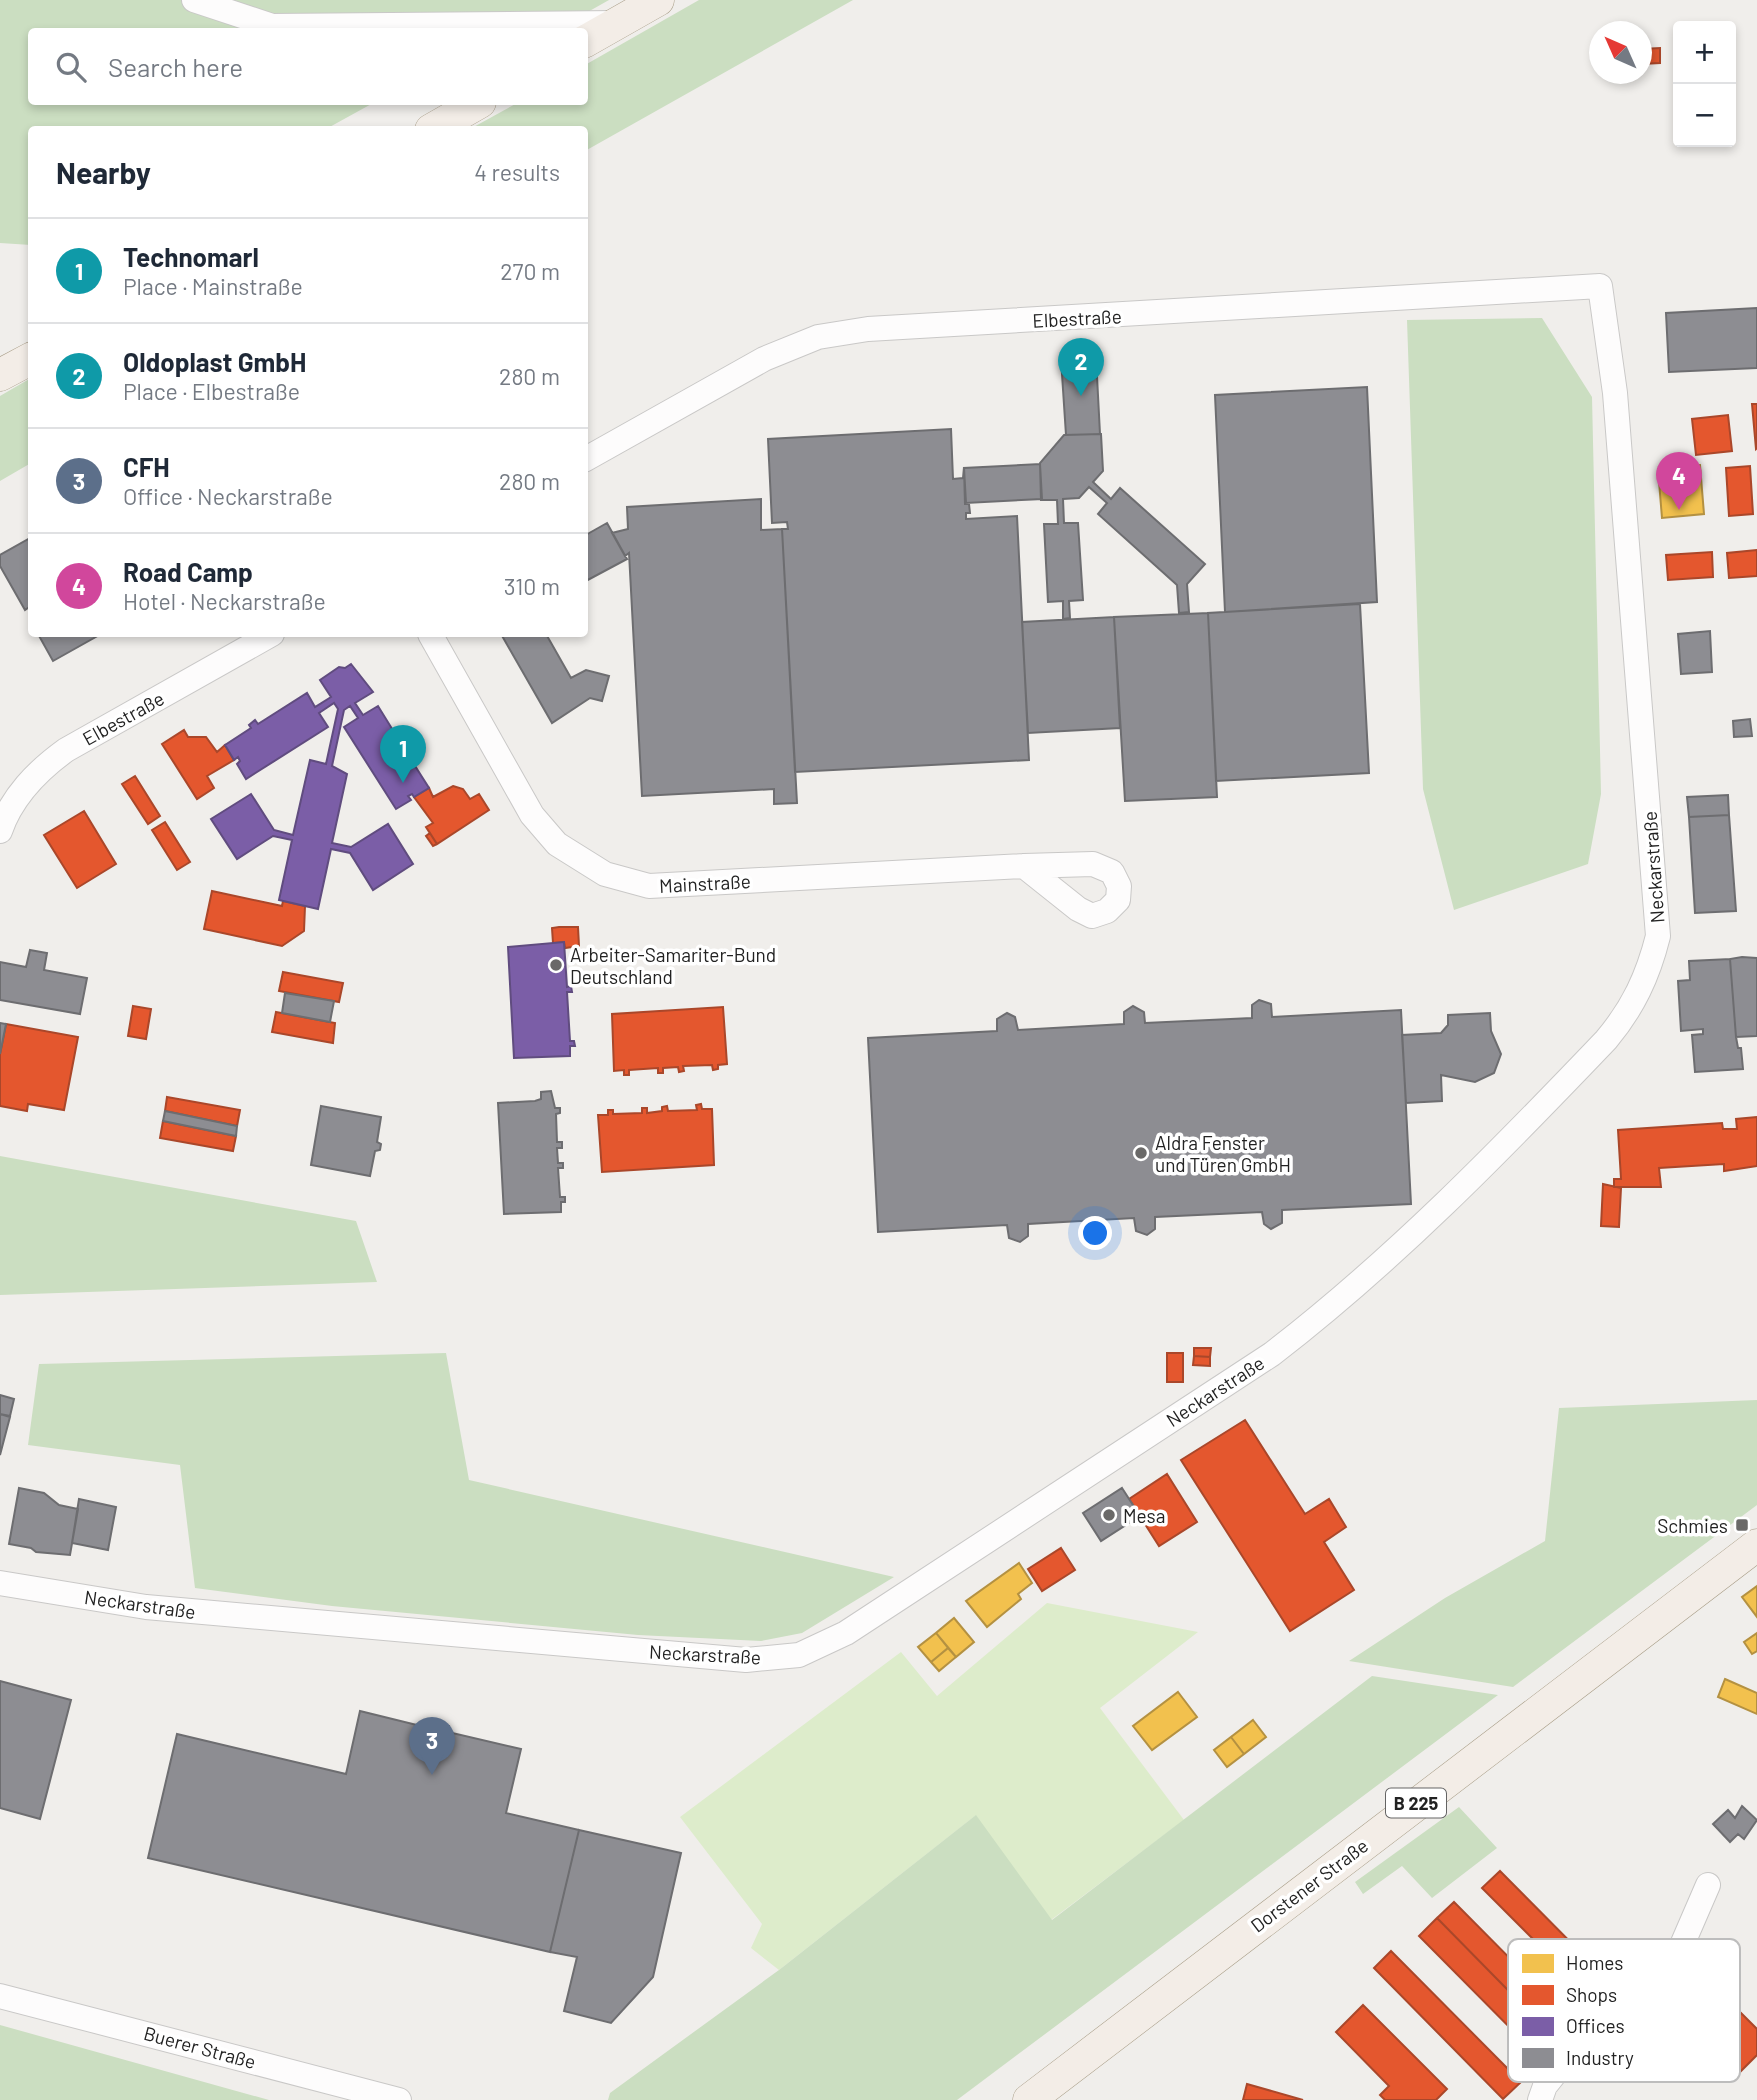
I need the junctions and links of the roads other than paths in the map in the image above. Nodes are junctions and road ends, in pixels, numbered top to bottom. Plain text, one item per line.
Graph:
1 (194, 0) edge
2 (658, 0) edge
3 (618, 23) junction
4 (588, 40) edge
5 (475, 105) edge
6 (438, 126) edge
7 (1600, 286) joint
8 (28, 360) edge
9 (0, 375) edge
10 (588, 458) edge
11 (267, 637) edge
12 (432, 637) edge
13 (0, 831) edge
14 (1024, 866) dead end
15 (1757, 1545) edge
16 (0, 1583) edge
17 (1708, 1885) dead end
18 (1685, 1939) edge
19 (0, 1996) edge
20 (1548, 2082) edge
21 (399, 2100) edge
22 (1029, 2100) edge
23 (1540, 2100) edge

1 - 3 street
2 - 3 main road
3 - 4 main road
5 - 6 main road
7 - 10 street, Elbestraße
7 - 16 street, Neckarstraße
8 - 9 main road
11 - 13 street, Elbestraße
12 - 14 street, Mainstraße
15 - 22 main road, Dorstener Straße / B 225
17 - 18 street
19 - 21 street, Buerer Straße
20 - 23 street

